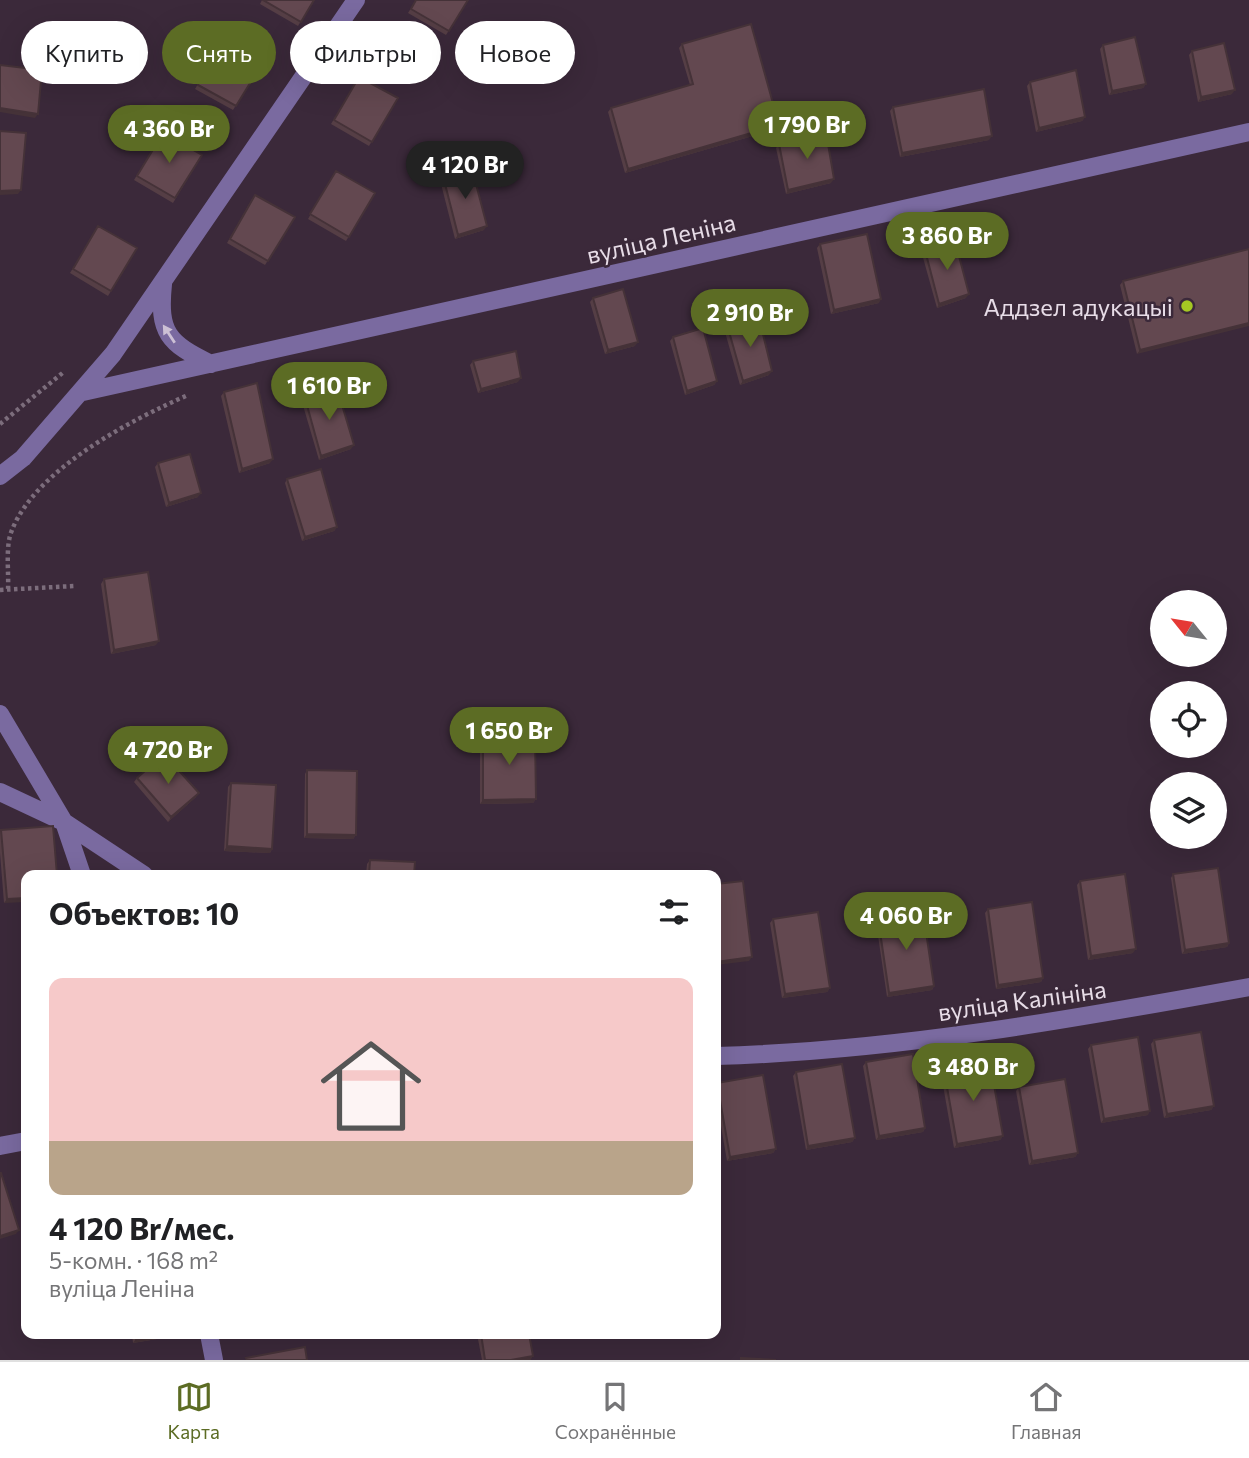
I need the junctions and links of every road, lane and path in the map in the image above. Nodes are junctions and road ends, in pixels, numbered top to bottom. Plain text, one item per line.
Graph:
1 (356, 0) edge
2 (1249, 132) edge
3 (163, 283) junction
4 (211, 364) junction
5 (83, 392) junction
6 (190, 394) dead end
7 (0, 476) edge
8 (74, 586) dead end
9 (8, 589) junction
10 (0, 590) edge
11 (0, 714) edge
12 (0, 792) edge
13 (64, 822) junction
14 (80, 870) edge
15 (136, 870) edge
16 (1249, 987) edge
17 (721, 1056) edge
18 (21, 1142) edge
19 (0, 1146) edge
20 (210, 1339) edge
21 (214, 1360) edge

1 - 3 street
2 - 4 street, вуліца Леніна
4 -> 3 street
3 - 5 street
4 - 5 street, вуліца Леніна
5 - 7 street
6 - 9 path
8 - 9 path
9 - 10 path
11 - 13 street
12 - 13 street
13 - 14 street
13 - 15 street
16 - 17 street, вуліца Калініна
18 - 19 street
20 - 21 street

